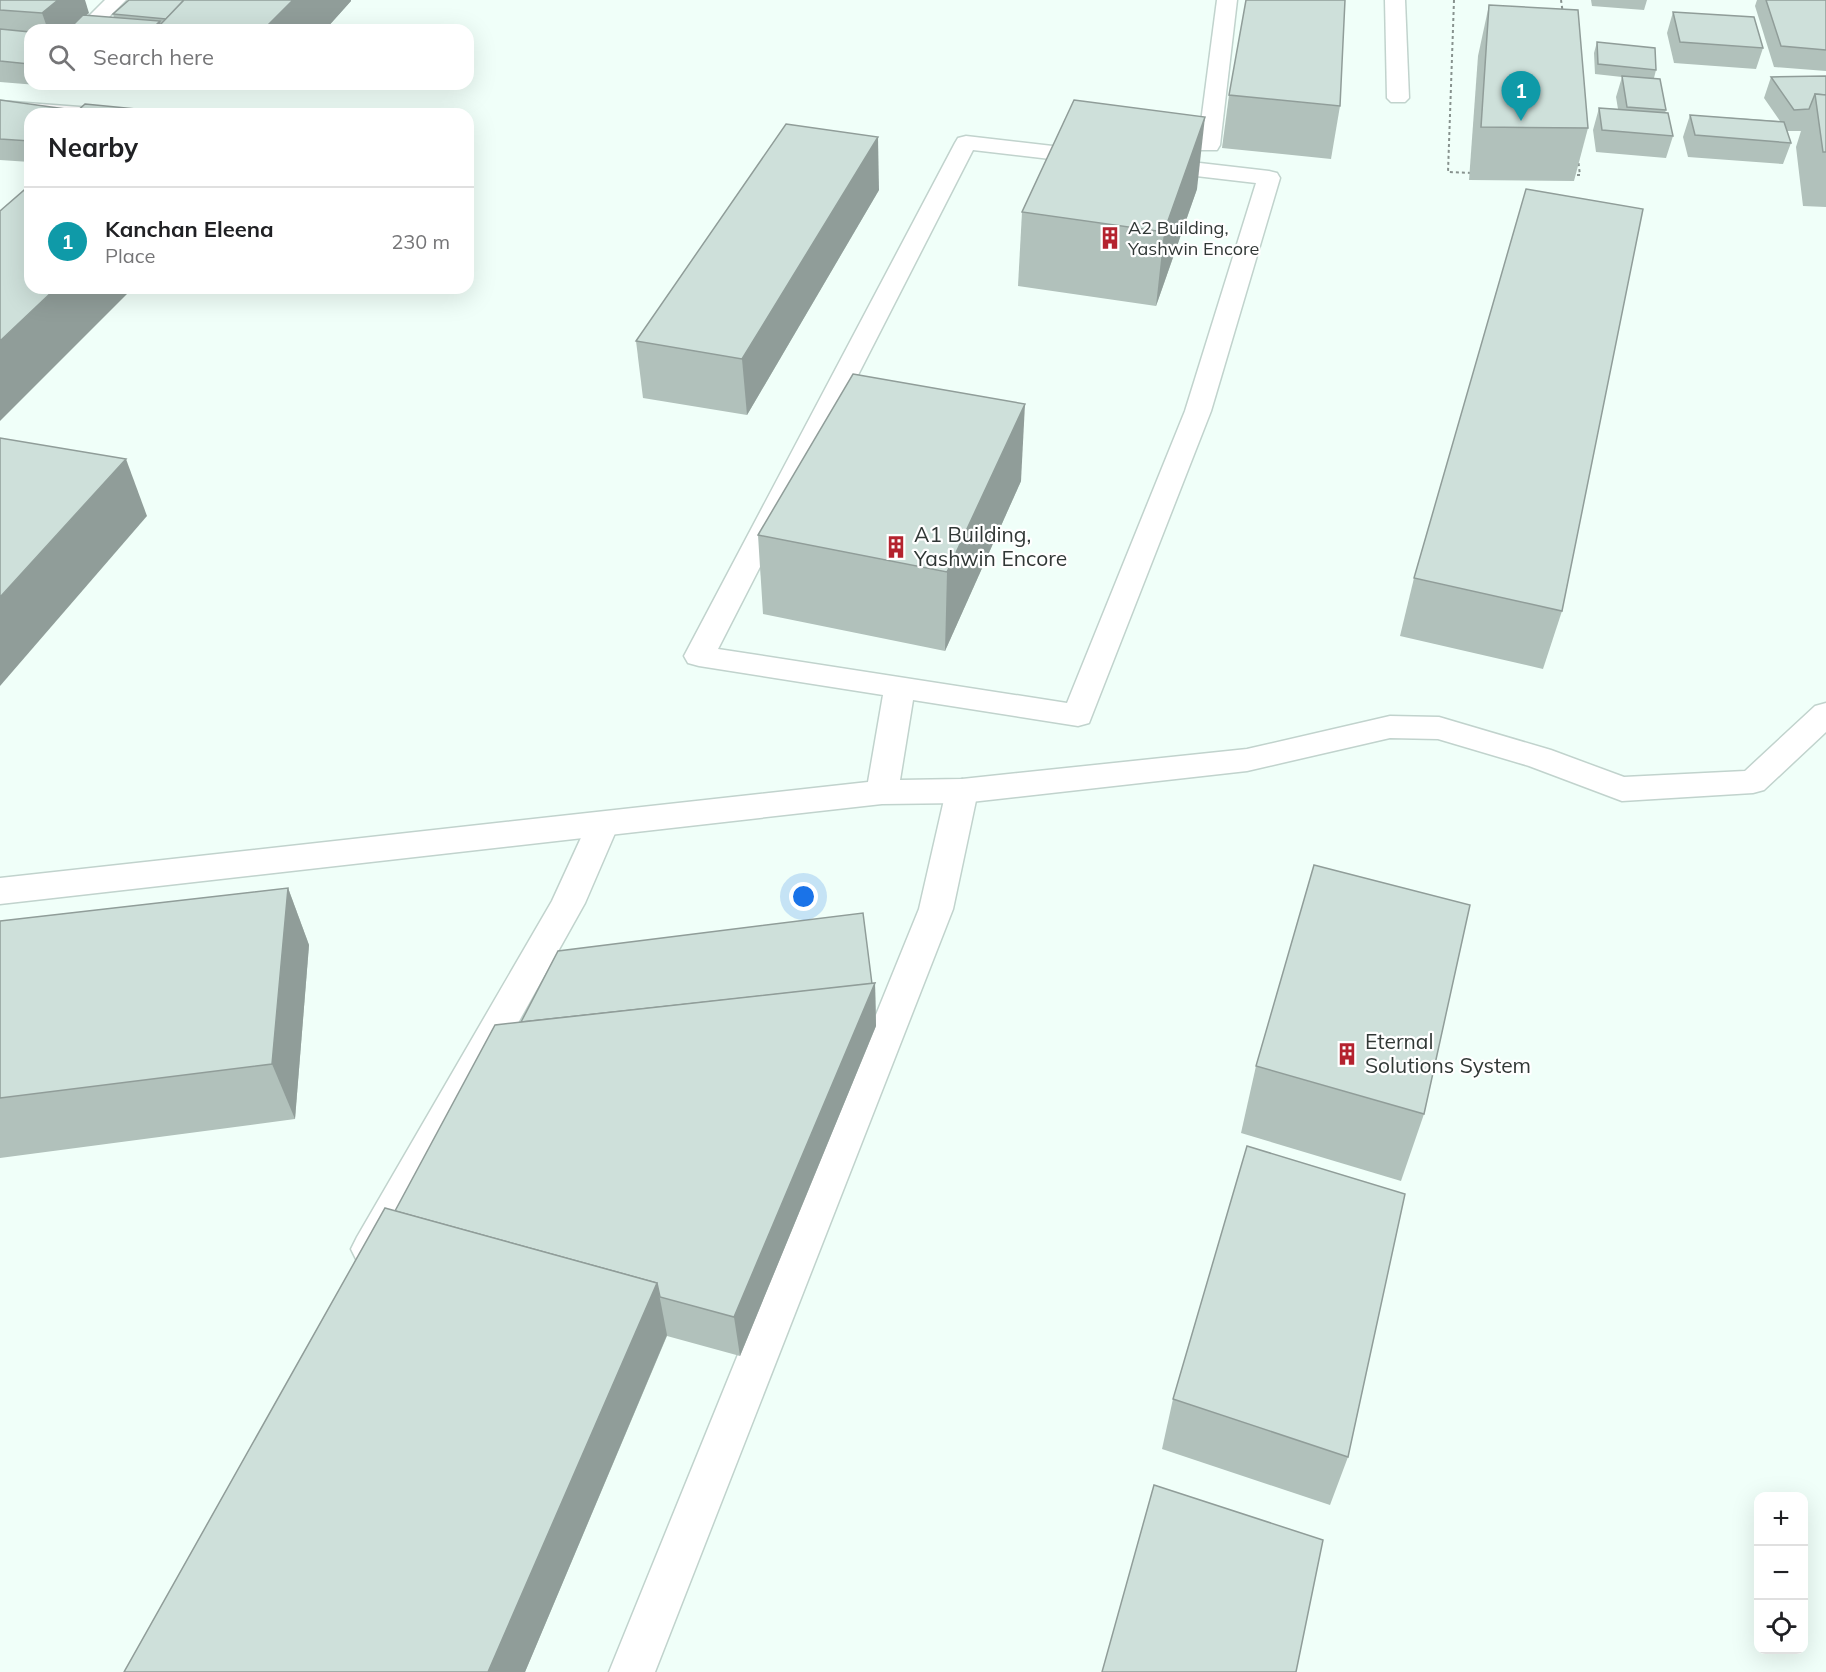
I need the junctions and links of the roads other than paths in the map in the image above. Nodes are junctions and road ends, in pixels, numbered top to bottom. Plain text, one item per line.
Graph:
1 (116, 0) edge
2 (1227, 0) edge
3 (1395, 0) edge
4 (91, 24) edge
5 (1398, 98) dead end
6 (0, 107) edge
7 (24, 109) edge
8 (1209, 145) dead end
9 (900, 687) junction
10 (1826, 714) edge
11 (962, 791) junction
12 (882, 792) junction
13 (603, 824) junction
14 (0, 891) edge
15 (356, 1277) edge
16 (632, 1672) edge

1 - 4 street
2 - 8 street
3 - 5 street
6 - 7 street
9 - 9 street
9 - 12 street
10 - 11 street
11 - 12 street
11 - 16 street
12 - 13 street
13 - 14 street
13 - 15 street

